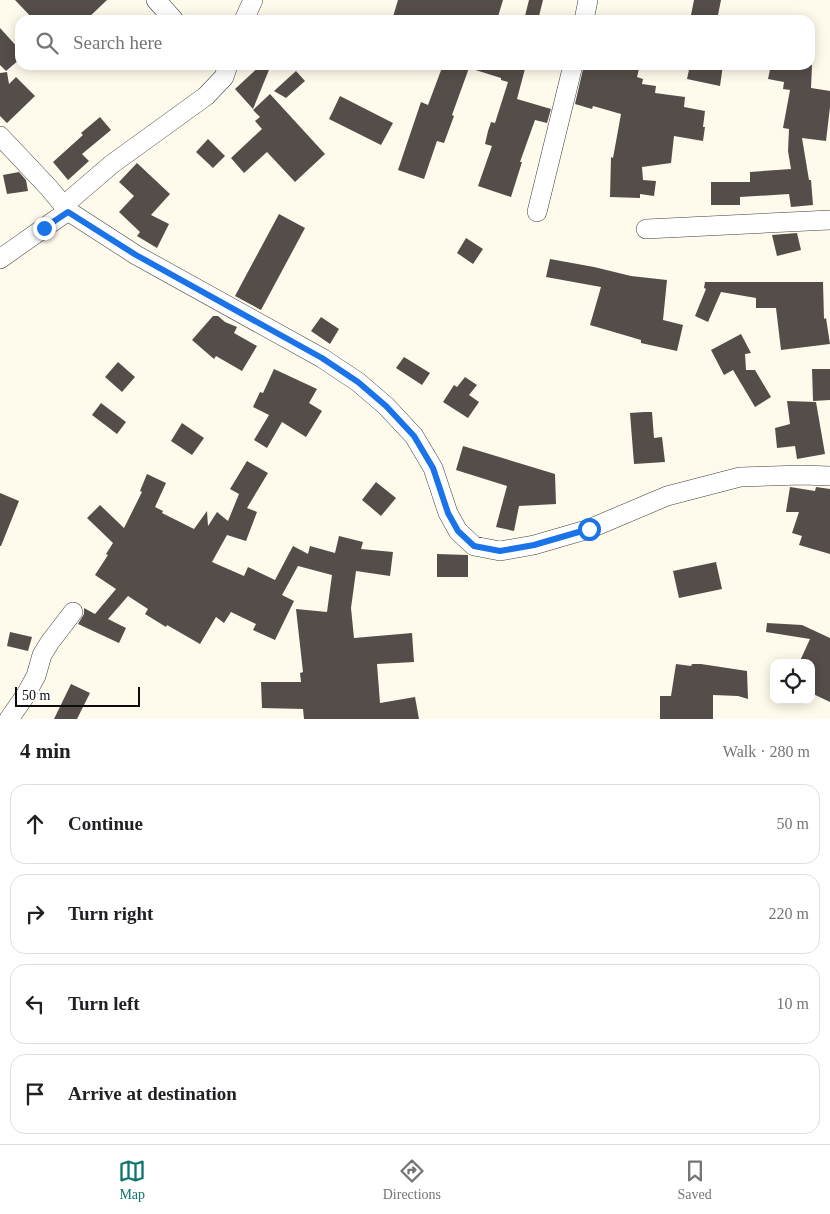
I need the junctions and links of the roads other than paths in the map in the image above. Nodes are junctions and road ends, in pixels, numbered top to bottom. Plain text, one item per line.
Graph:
1 (156, 0) edge
2 (253, 0) edge
3 (588, 0) edge
4 (170, 15) edge
5 (246, 15) edge
6 (585, 15) edge
7 (220, 70) edge
8 (572, 70) edge
9 (0, 136) edge
10 (66, 208) junction
11 (537, 212) dead end
12 (830, 220) edge
13 (646, 229) dead end
14 (0, 259) edge
15 (830, 476) edge
16 (73, 612) dead end
17 (9, 719) edge

1 - 4 street
2 - 5 street
3 - 6 street
7 - 10 street
8 - 11 street
9 - 10 street
10 - 14 street
10 - 15 street
12 - 13 street
16 - 17 street

